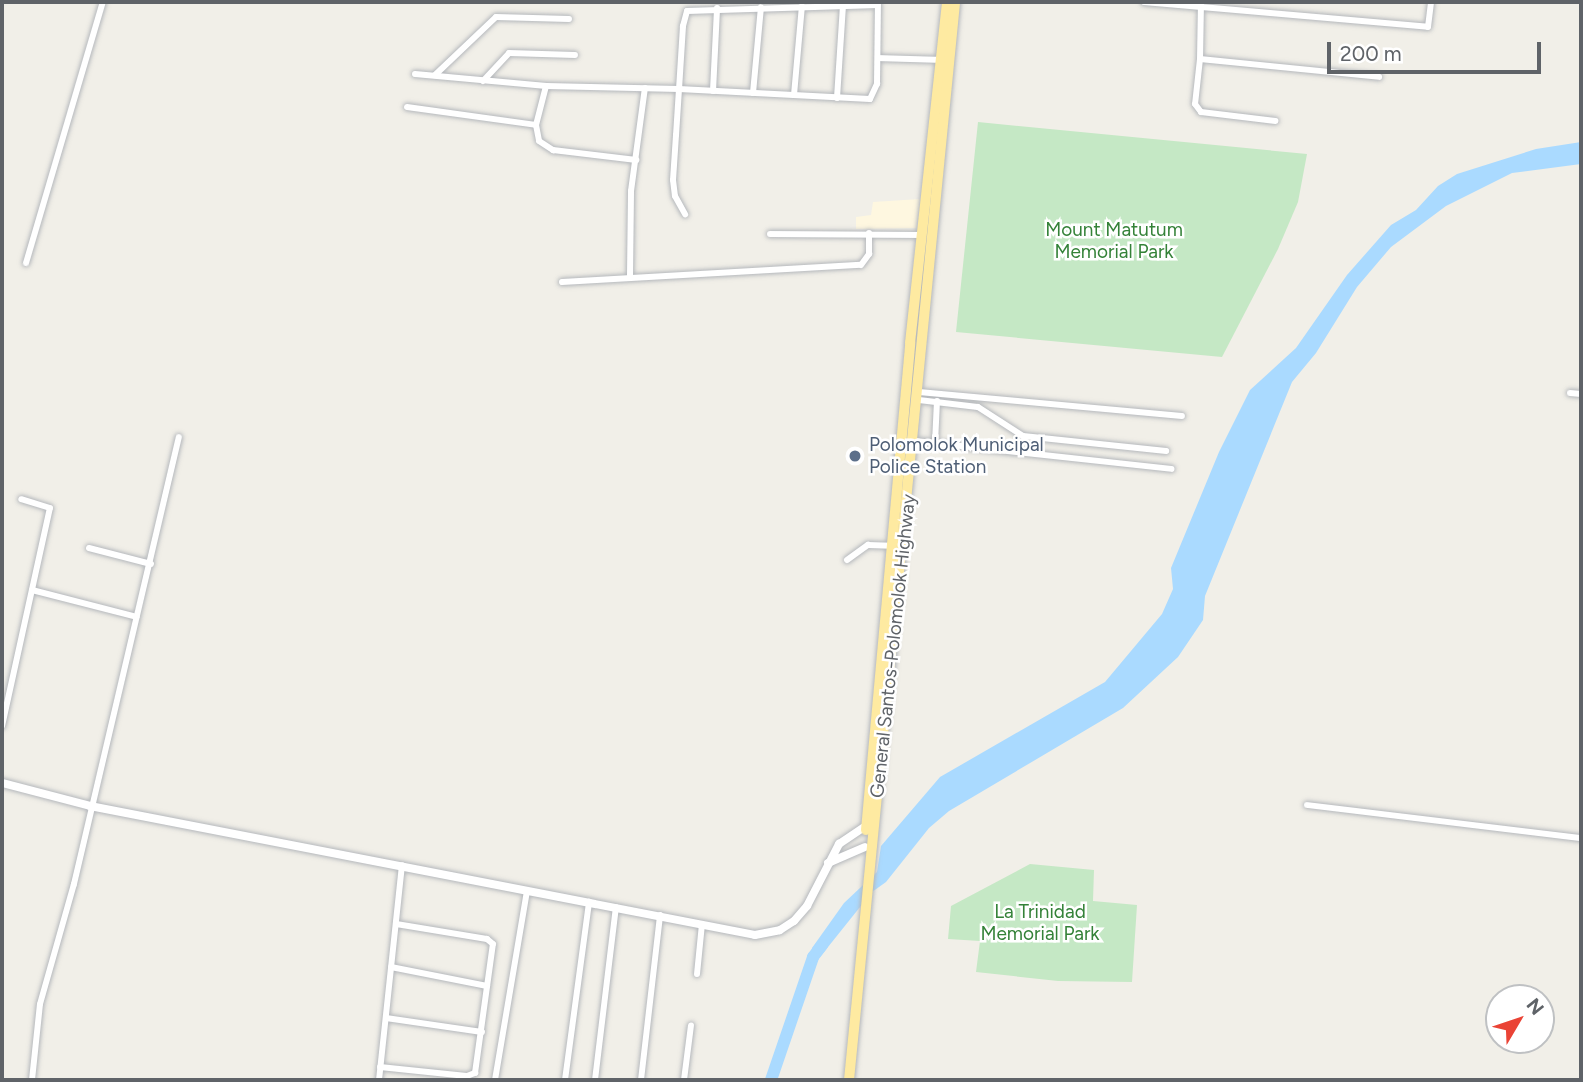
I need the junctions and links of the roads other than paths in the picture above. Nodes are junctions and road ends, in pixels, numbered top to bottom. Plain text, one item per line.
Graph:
1 (103, 2) edge
2 (947, 2) edge
3 (956, 2) edge
4 (1144, 2) edge
5 (1430, 2) edge
6 (843, 4) junction
7 (1201, 5) edge
8 (802, 6) junction
9 (761, 7) junction
10 (717, 8) junction
11 (569, 19) dead end
12 (575, 54) dead end
13 (879, 58) junction
14 (1200, 59) junction
15 (941, 60) junction
16 (415, 74) dead end
17 (435, 75) junction
18 (1379, 77) dead end
19 (483, 80) junction
20 (546, 86) junction
21 (645, 88) junction
22 (679, 89) junction
23 (713, 91) junction
24 (753, 93) junction
25 (794, 95) junction
26 (837, 99) junction
27 (407, 107) dead end
28 (1275, 121) dead end
29 (536, 125) junction
30 (636, 160) junction
31 (685, 214) dead end
32 (869, 233) junction
33 (770, 234) dead end
34 (921, 234) junction
35 (26, 262) dead end
36 (630, 275) junction
37 (562, 282) dead end
38 (1570, 393) dead end
39 (1581, 394) edge
40 (919, 396) junction
41 (937, 401) junction
42 (1182, 416) dead end
43 (179, 437) dead end
44 (915, 441) junction
45 (935, 443) junction
46 (1166, 451) dead end
47 (1171, 469) dead end
48 (21, 499) dead end
49 (891, 546) junction
50 (89, 548) dead end
51 (847, 560) dead end
52 (151, 564) junction
53 (32, 590) junction
54 (137, 617) junction
55 (2, 726) edge
56 (2, 783) edge
57 (1307, 805) dead end
58 (90, 806) junction
59 (867, 825) junction
60 (1581, 838) edge
61 (865, 847) junction
62 (828, 863) junction
63 (402, 865) junction
64 (866, 868) junction
65 (527, 891) junction
66 (589, 902) junction
67 (616, 907) junction
68 (660, 915) junction
69 (861, 923) junction
70 (396, 924) junction
71 (702, 924) junction
72 (391, 967) junction
73 (697, 974) dead end
74 (488, 986) junction
75 (386, 1018) junction
76 (691, 1025) dead end
77 (482, 1032) junction
78 (380, 1067) junction
79 (32, 1080) edge
80 (379, 1080) edge
81 (495, 1080) edge
82 (565, 1080) edge
83 (594, 1080) edge
84 (641, 1080) edge
85 (684, 1080) edge
86 (842, 1080) edge
87 (849, 1080) edge

1 - 35 street
2 - 15 highway
3 - 40 highway, General Santos-Polomolok Highway
4 - 7 street
5 - 7 street
6 - 8 street
6 - 13 street
6 - 26 street
7 - 14 street
8 - 9 street
8 - 25 street
9 - 10 street
9 - 24 street
10 - 22 street
10 - 23 street
11 - 17 street
12 - 19 street
13 - 15 street
13 - 26 street
14 - 18 street
14 - 28 street
15 - 34 highway
16 - 17 street
17 - 19 street
19 - 20 street
20 - 21 street
20 - 29 street
21 - 22 street
21 - 30 street
22 - 23 street
22 - 31 street
23 - 24 street
24 - 25 street
25 - 26 street
27 - 29 street
29 - 30 street
30 - 36 street
32 - 33 street
32 - 34 street
32 - 36 street
34 - 49 highway
36 - 37 street
38 - 39 street
40 - 41 street
40 - 42 street
40 - 44 highway, General Santos-Polomolok Highway
41 - 45 street
41 - 46 street
43 - 52 street
44 - 45 street
44 - 64 highway, General Santos-Polomolok Highway
45 - 47 street
48 - 53 street
49 - 51 street
49 - 59 highway
50 - 52 street
52 - 54 street
53 - 54 street
53 - 55 street
54 - 58 street
56 - 58 street
57 - 60 street
58 - 63 street
58 - 79 street
59 - 61 highway
59 - 62 street
61 - 62 street
61 - 64 highway
62 - 71 street
63 - 65 street
63 - 70 street
64 - 69 highway
65 - 66 street
65 - 81 street
66 - 67 street
66 - 82 street
67 - 68 street
67 - 83 street
68 - 71 street
68 - 84 street
69 - 86 highway
69 - 87 highway
70 - 72 street
70 - 74 street
71 - 73 street
72 - 74 street
72 - 75 street
74 - 77 street
75 - 77 street
75 - 78 street
76 - 85 street
77 - 78 street
78 - 80 street

